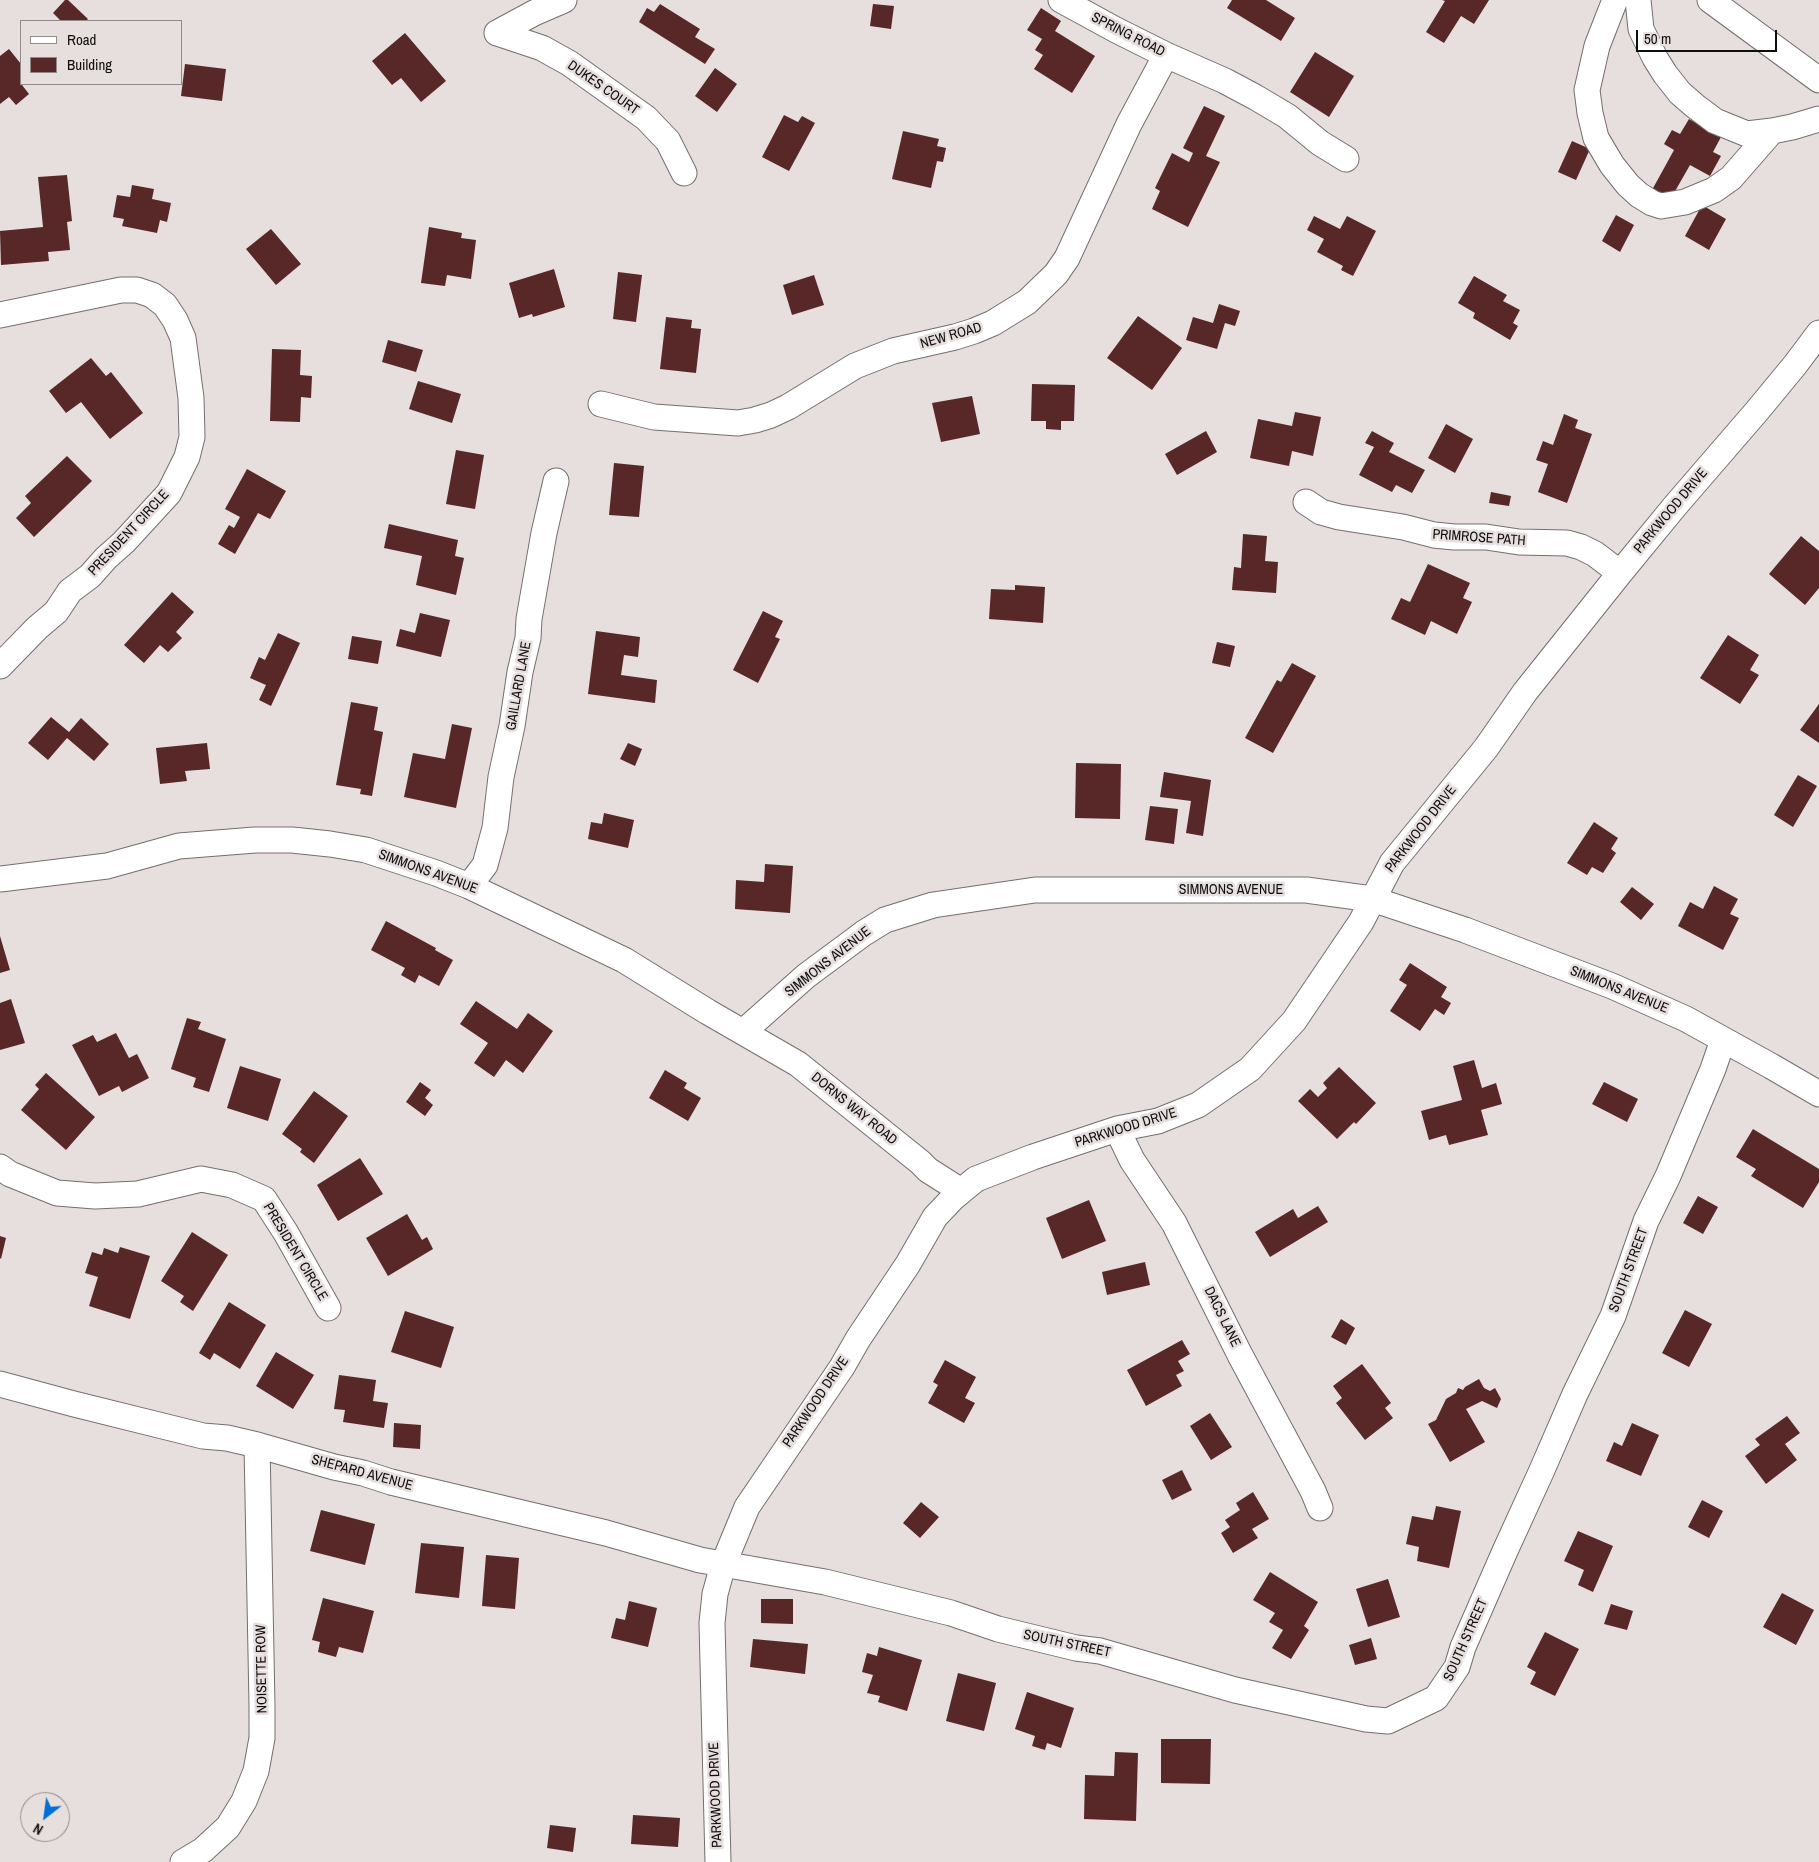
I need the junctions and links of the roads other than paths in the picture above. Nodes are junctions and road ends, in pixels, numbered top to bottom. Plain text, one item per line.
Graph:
1 (564, 0) edge
2 (1061, 0) edge
3 (1615, 0) edge
4 (1638, 0) edge
5 (1710, 0) edge
6 (1166, 55) junction
7 (1819, 80) edge
8 (1819, 119) edge
9 (1772, 131) junction
10 (1346, 159) dead end
11 (684, 173) dead end
12 (0, 315) edge
13 (1819, 333) edge
14 (602, 404) dead end
15 (556, 481) dead end
16 (1306, 502) dead end
17 (1620, 572) junction
18 (0, 666) edge
19 (0, 879) edge
20 (468, 886) junction
21 (1372, 899) junction
22 (743, 1032) junction
23 (1723, 1040) junction
24 (1819, 1094) edge
25 (1117, 1129) junction
26 (0, 1167) edge
27 (960, 1191) junction
28 (328, 1308) dead end
29 (0, 1384) edge
30 (257, 1446) junction
31 (1320, 1508) dead end
32 (723, 1564) junction
33 (183, 1862) edge
34 (718, 1862) edge

1 - 11 street, DUKES COURT
2 - 6 street, SPRING ROAD
3 - 9 street
4 - 9 street
5 - 7 street
6 - 10 street, SPRING ROAD
6 - 14 street, NEW ROAD
8 - 9 street
12 - 18 street, PRESIDENT CIRCLE
13 - 17 street, PARKWOOD DRIVE
15 - 20 street, GAILLARD LANE
16 - 17 street, PRIMROSE PATH
17 - 21 street, PARKWOOD DRIVE
19 - 20 street, SIMMONS AVENUE
20 - 22 street, SIMMONS AVENUE
21 - 22 street, SIMMONS AVENUE
21 - 23 street, SIMMONS AVENUE
21 - 25 street, PARKWOOD DRIVE
22 - 27 street, DORNS WAY ROAD
23 - 24 street, SIMMONS AVENUE
23 - 32 street, SOUTH STREET
25 - 27 street, PARKWOOD DRIVE
25 - 31 street, DACS LANE
26 - 28 street, PRESIDENT CIRCLE
27 - 32 street, PARKWOOD DRIVE
29 - 30 street, SHEPARD AVENUE
30 - 32 street, SHEPARD AVENUE
30 - 33 street, NOISETTE ROW
32 - 34 street, PARKWOOD DRIVE

